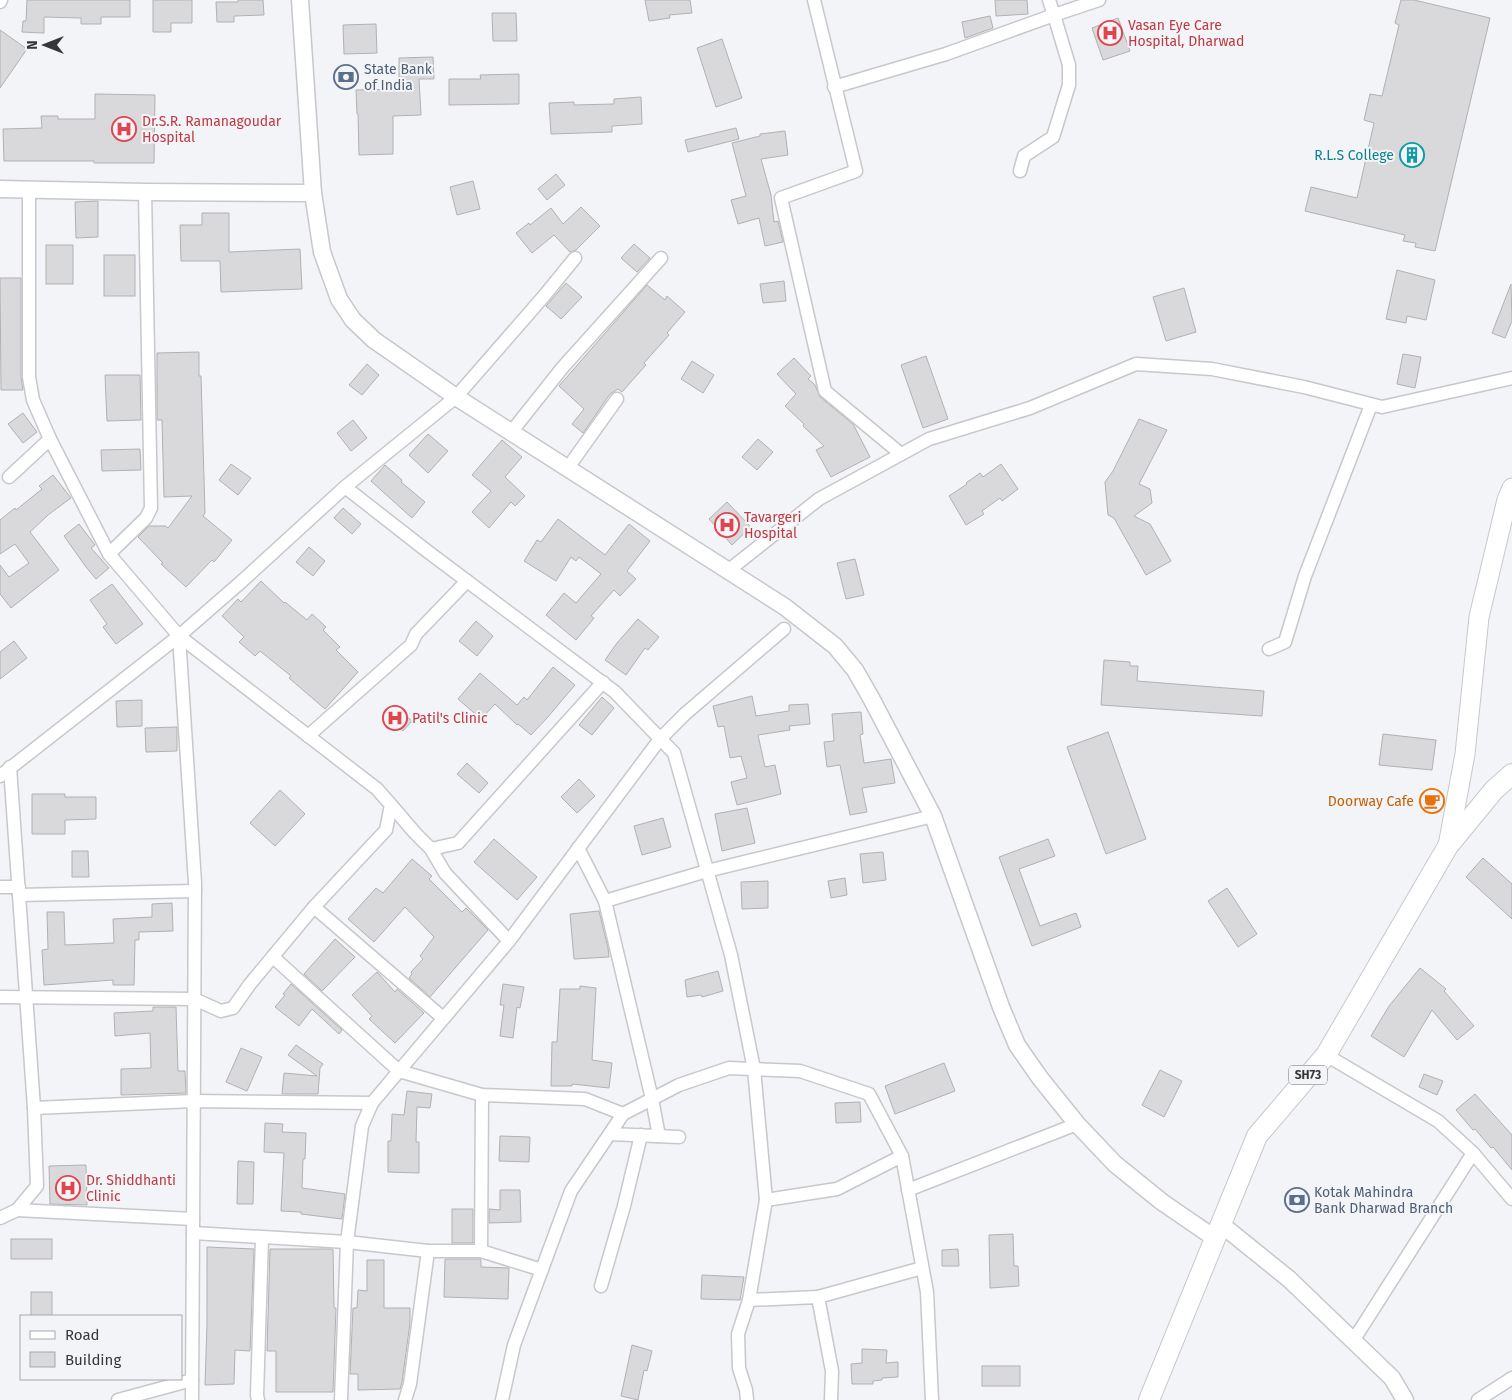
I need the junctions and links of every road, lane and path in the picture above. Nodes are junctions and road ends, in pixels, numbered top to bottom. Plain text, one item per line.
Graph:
1 (300, 0) edge
2 (814, 0) edge
3 (1049, 0) edge
4 (1099, 0) edge
5 (1054, 15) junction
6 (834, 87) junction
7 (1020, 171) dead end
8 (0, 189) edge
9 (29, 190) junction
10 (145, 192) junction
11 (313, 193) junction
12 (575, 258) dead end
13 (661, 258) dead end
14 (1512, 378) edge
15 (456, 397) junction
16 (617, 399) dead end
17 (1371, 405) junction
18 (512, 431) junction
19 (50, 439) junction
20 (901, 454) junction
21 (567, 468) junction
22 (9, 477) dead end
23 (345, 487) junction
24 (1512, 488) edge
25 (109, 554) junction
26 (729, 570) junction
27 (467, 581) junction
28 (784, 629) dead end
29 (179, 636) junction
30 (1269, 649) dead end
31 (603, 682) junction
32 (308, 736) junction
33 (660, 739) junction
34 (10, 767) junction
35 (1512, 774) edge
36 (0, 776) edge
37 (391, 805) junction
38 (933, 816) junction
39 (1448, 846) junction
40 (578, 848) junction
41 (431, 849) junction
42 (707, 871) junction
43 (0, 887) edge
44 (19, 891) junction
45 (195, 891) junction
46 (605, 901) junction
47 (314, 907) junction
48 (509, 940) junction
49 (273, 957) junction
50 (0, 997) edge
51 (26, 997) junction
52 (194, 999) junction
53 (443, 1018) junction
54 (1326, 1054) junction
55 (754, 1069) junction
56 (398, 1071) junction
57 (482, 1095) junction
58 (652, 1099) junction
59 (194, 1101) junction
60 (372, 1103) junction
61 (34, 1108) junction
62 (623, 1114) junction
63 (1077, 1124) junction
64 (610, 1134) junction
65 (641, 1135) junction
66 (659, 1136) junction
67 (679, 1137) dead end
68 (1472, 1153) junction
69 (902, 1156) junction
70 (908, 1190) junction
71 (1512, 1199) edge
72 (766, 1200) junction
73 (17, 1210) junction
74 (0, 1218) edge
75 (193, 1219) junction
76 (1219, 1232) junction
77 (193, 1233) junction
78 (262, 1238) junction
79 (346, 1242) junction
80 (428, 1251) junction
81 (481, 1251) junction
82 (922, 1268) junction
83 (542, 1270) junction
84 (601, 1286) dead end
85 (818, 1297) junction
86 (749, 1300) junction
87 (1353, 1341) junction
88 (1512, 1378) edge
89 (192, 1380) junction
90 (118, 1400) edge
91 (192, 1400) edge
92 (258, 1400) edge
93 (341, 1400) edge
94 (405, 1400) edge
95 (502, 1400) edge
96 (747, 1400) edge
97 (831, 1400) edge
98 (932, 1400) edge
99 (1149, 1400) edge
100 (1405, 1400) edge
101 (1478, 1400) edge

1 - 11 street
2 - 6 street
3 - 5 street
4 - 5 street
5 - 6 street
5 - 7 street
6 - 20 street
8 - 9 street
9 - 10 street
9 - 19 street
10 - 11 street
10 - 25 street
11 - 15 street
12 - 15 street
13 - 18 street
14 - 17 street
15 - 18 street
15 - 23 street
16 - 21 street
17 - 20 street
17 - 30 street
18 - 21 street
19 - 22 street
19 - 25 street
20 - 26 street
21 - 26 street
23 - 27 street
23 - 29 street
24 - 39 main road
25 - 29 street
26 - 38 street
27 - 31 street
27 - 32 street
28 - 33 street
29 - 32 street
29 - 34 street
29 - 45 street
31 - 33 street
31 - 41 street
32 - 37 street
33 - 40 street
33 - 42 street
34 - 36 street
34 - 44 street
35 - 39 main road, SH73
37 - 41 street
37 - 47 street
38 - 42 street
38 - 63 street
39 - 54 main road, SH73
40 - 46 street
40 - 48 street
41 - 48 street
42 - 46 street
42 - 55 street
43 - 44 street
44 - 45 street
44 - 51 street
45 - 52 street
46 - 58 street
47 - 49 street
47 - 53 street
48 - 53 street
49 - 52 street
49 - 56 street
50 - 51 street
51 - 52 street
51 - 61 street
52 - 59 street
53 - 56 street
54 - 68 street
54 - 76 main road, SH73
55 - 58 street
55 - 69 street
55 - 72 street
56 - 57 street
56 - 60 street
57 - 62 street
57 - 81 street
58 - 62 street
58 - 66 street
59 - 60 street
59 - 61 street
59 - 75 street
60 - 79 street
61 - 73 street
62 - 64 street
63 - 70 street
63 - 76 street
64 - 65 street
64 - 83 street
65 - 66 street
65 - 84 street
66 - 67 street
68 - 71 street
68 - 87 street
69 - 70 street
69 - 72 street
70 - 82 street
72 - 86 street
73 - 74 street
73 - 75 street
75 - 77 street
76 - 87 street
76 - 99 main road, SH73
77 - 78 street
77 - 89 street
78 - 79 street
78 - 92 street
79 - 80 street
79 - 93 street
80 - 81 street
80 - 94 street
81 - 83 street
82 - 85 street
82 - 98 street
83 - 95 street
85 - 86 street
85 - 97 street
86 - 96 street
87 - 100 street
88 - 101 street
89 - 90 street
89 - 91 street

